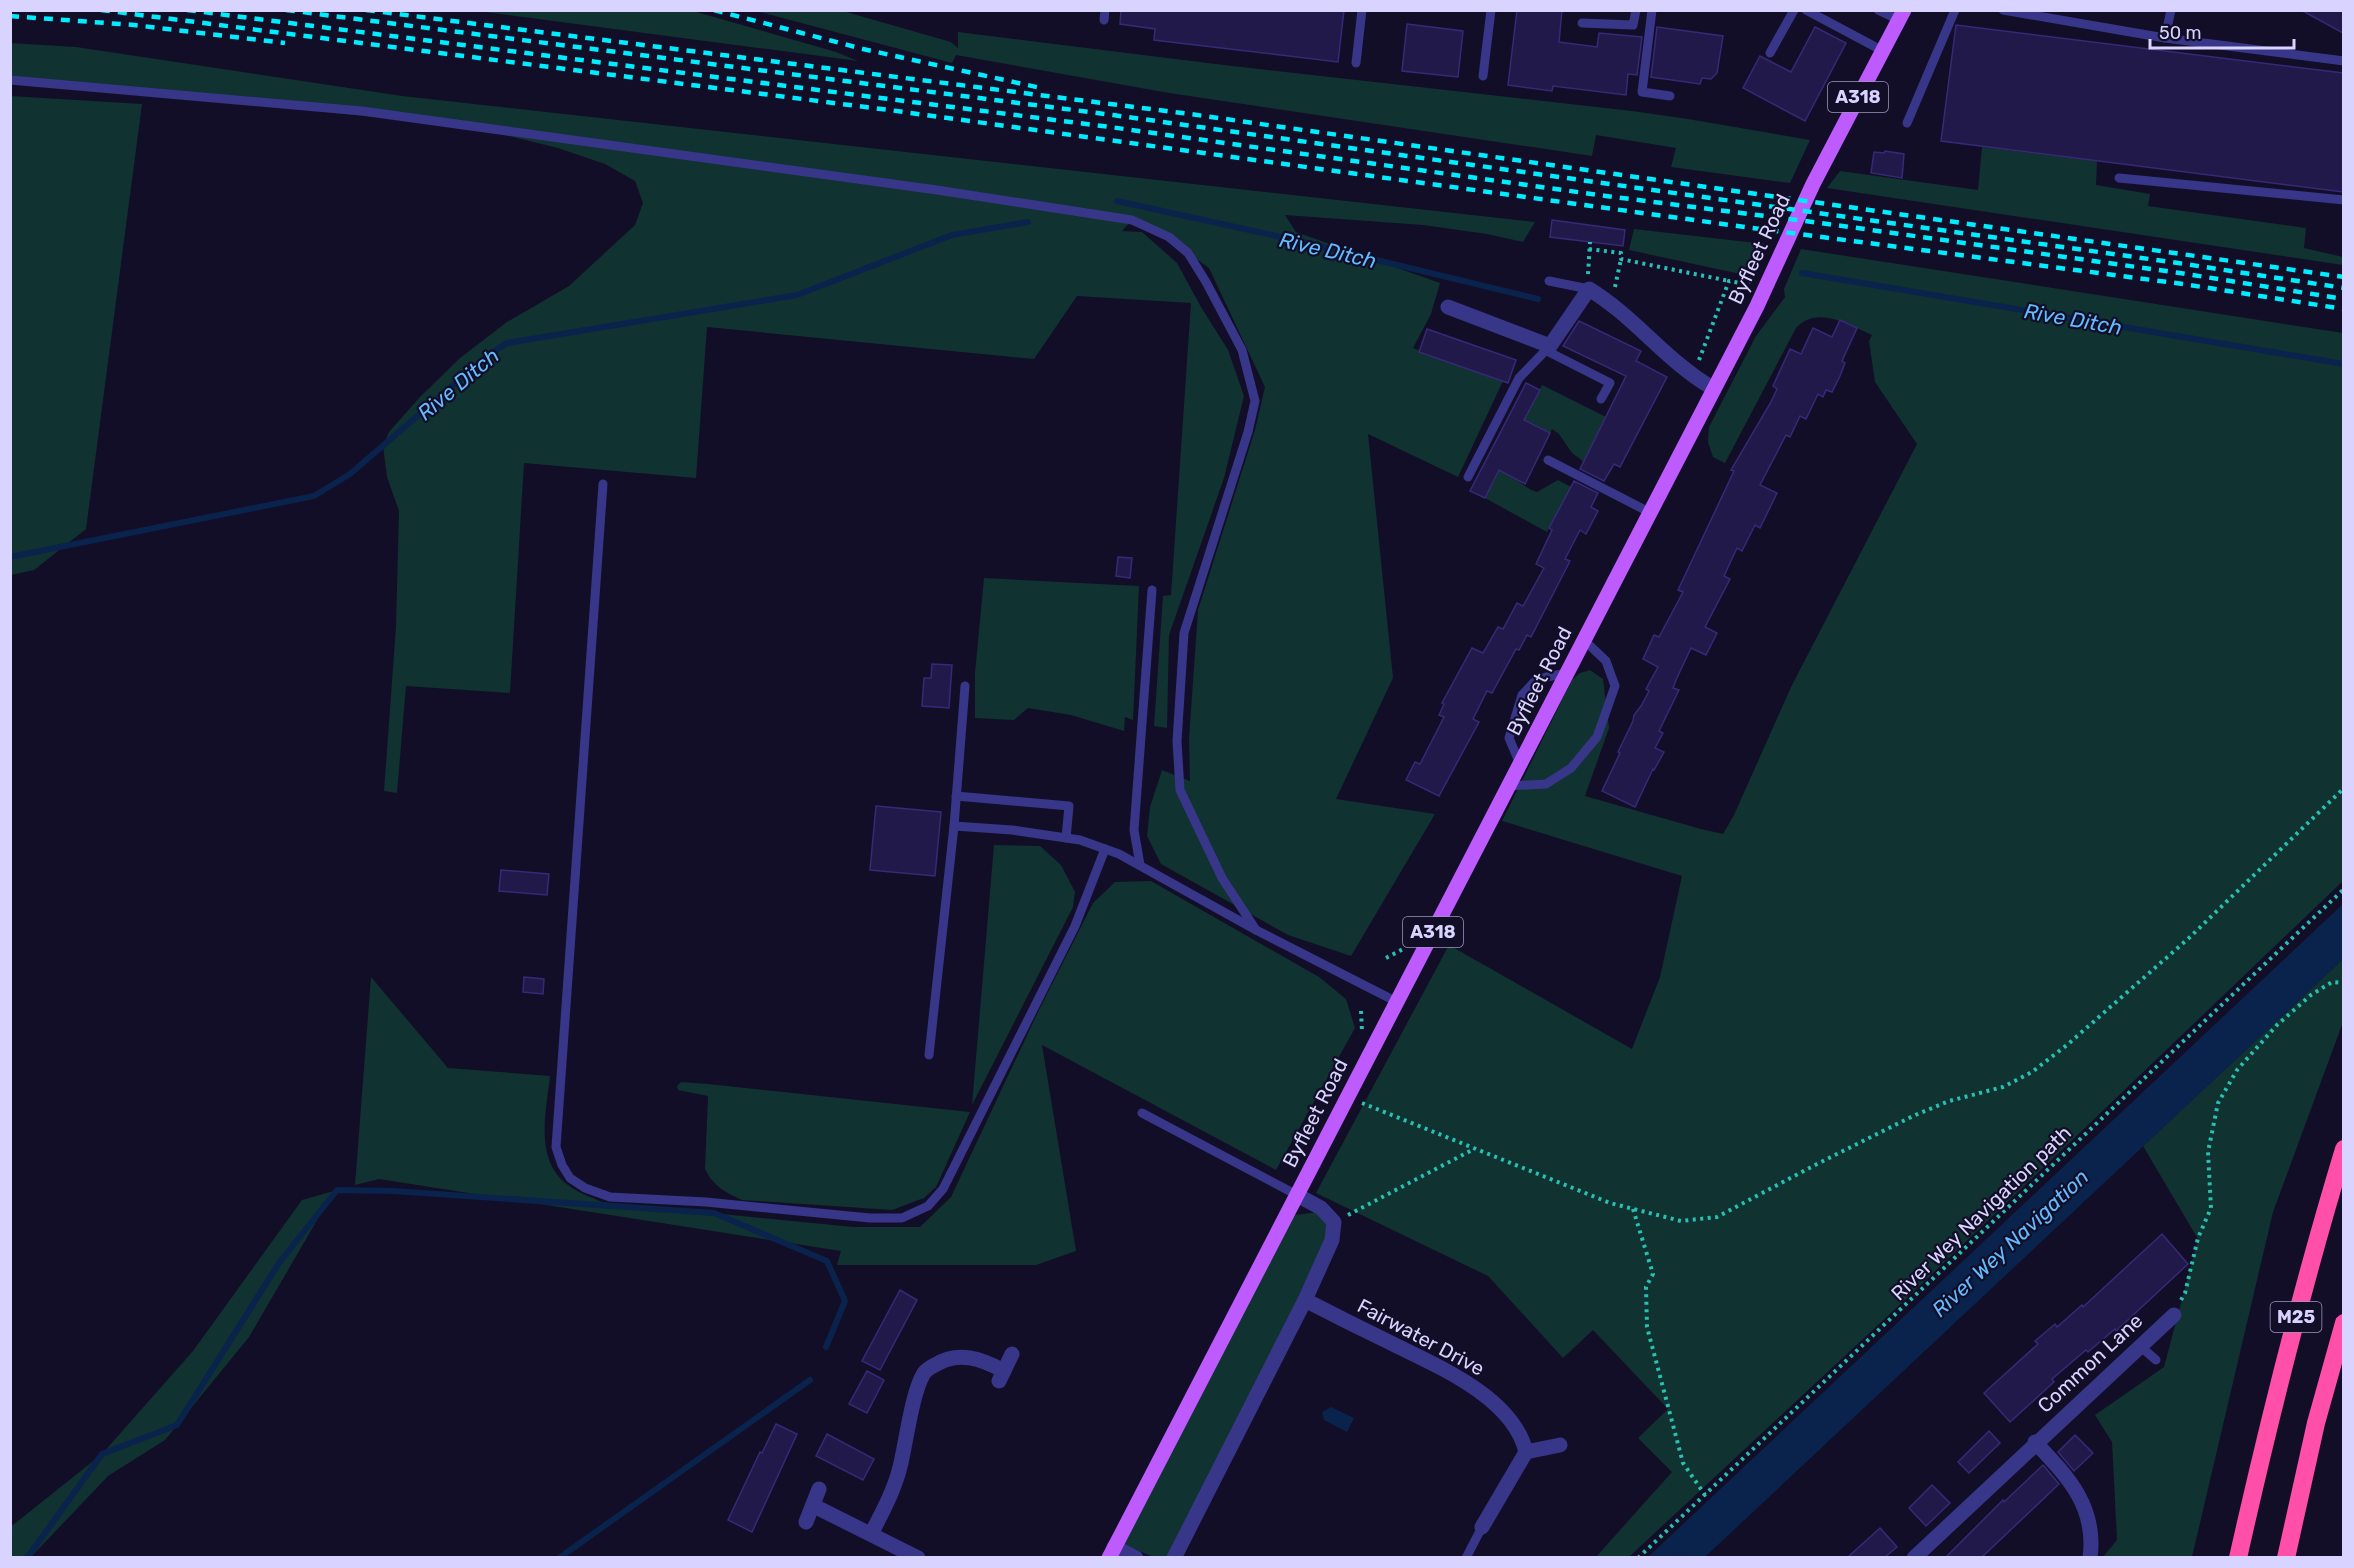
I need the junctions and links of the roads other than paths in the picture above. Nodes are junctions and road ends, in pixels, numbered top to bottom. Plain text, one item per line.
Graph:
1 (1362, 10) edge
2 (1491, 10) edge
3 (1636, 10) edge
4 (1652, 10) edge
5 (1794, 10) edge
6 (1806, 10) edge
7 (1878, 10) edge
8 (1955, 10) edge
9 (2003, 10) edge
10 (2170, 10) edge
11 (1901, 15) edge
12 (1582, 23) dead end
13 (2165, 38) junction
14 (1882, 51) junction
15 (1770, 53) dead end
16 (2343, 61) edge
17 (1356, 63) dead end
18 (1484, 76) dead end
19 (10, 80) edge
20 (1670, 96) dead end
21 (1907, 123) dead end
22 (2119, 178) dead end
23 (2343, 200) edge
24 (1549, 281) dead end
25 (1588, 289) junction
26 (1448, 308) dead end
27 (1548, 348) junction
28 (1714, 389) junction
29 (1601, 399) dead end
30 (1548, 460) dead end
31 (1468, 477) dead end
32 (603, 484) dead end
33 (1649, 512) junction
34 (1152, 590) dead end
35 (1584, 640) junction
36 (1567, 673) junction
37 (965, 686) dead end
38 (1520, 764) junction
39 (1508, 786) junction
40 (956, 796) junction
41 (954, 826) junction
42 (1066, 838) junction
43 (1105, 849) junction
44 (1140, 865) junction
45 (1256, 930) junction
46 (1397, 1002) junction
47 (929, 1055) dead end
48 (1142, 1113) dead end
49 (2343, 1149) edge
50 (1297, 1195) junction
51 (1305, 1300) junction
52 (2174, 1314) road end
53 (2343, 1323) edge
54 (2140, 1346) junction
55 (1012, 1354) dead end
56 (2156, 1360) dead end
57 (2036, 1442) junction
58 (1560, 1445) dead end
59 (1526, 1452) junction
60 (819, 1489) dead end
61 (814, 1506) junction
62 (806, 1522) dead end
63 (1482, 1527) joint
64 (871, 1534) junction
65 (1112, 1552) edge
66 (918, 1557) edge
67 (1136, 1557) edge
68 (1174, 1557) edge
69 (1466, 1557) edge
70 (1914, 1557) edge
71 (2090, 1557) edge
72 (2238, 1557) edge
73 (2286, 1557) edge

1 - 17 lane
2 - 18 lane
3 - 12 lane
4 - 20 lane
5 - 15 lane
6 - 14 lane
7 - 11 lane
8 - 21 lane
9 - 13 lane
10 - 13 lane
11 - 14 main road, A318
13 - 16 lane
14 - 28 main road, Byfleet Road / A318
19 - 45 lane
22 - 23 lane
24 - 25 lane
25 - 27 street
25 - 28 street
26 - 27 street
27 - 29 lane
27 - 31 lane
28 - 33 main road, Byfleet Road / A318
30 - 33 lane
32 - 43 lane
33 - 35 main road, Byfleet Road / A318
34 - 44 lane
35 - 36 main road, Byfleet Road / A318
35 - 39 lane
36 - 38 main road, Byfleet Road / A318
36 - 38 lane
37 - 40 lane
38 - 39 main road, Byfleet Road / A318
39 - 46 main road, Byfleet Road / A318
40 - 41 lane
40 - 42 lane
41 - 42 lane
41 - 47 lane
42 - 43 lane
43 - 44 lane
44 - 45 lane
45 - 46 lane
46 - 50 main road, Byfleet Road / A318
48 - 50 lane
49 - 72 highway, M25
50 - 51 street, Byfleet Road
50 - 65 main road, Byfleet Road / A318
51 - 59 street, Fairwater Drive
51 - 68 street
52 - 54 street, Common Lane
53 - 73 highway, M25
54 - 56 lane
54 - 57 street, Common Lane
55 - 64 street
57 - 70 street, Common Lane
57 - 71 street, Common Lane
58 - 59 street
59 - 63 street
60 - 61 street
61 - 62 street
61 - 64 street
63 - 69 lane
64 - 66 street
65 - 67 street

